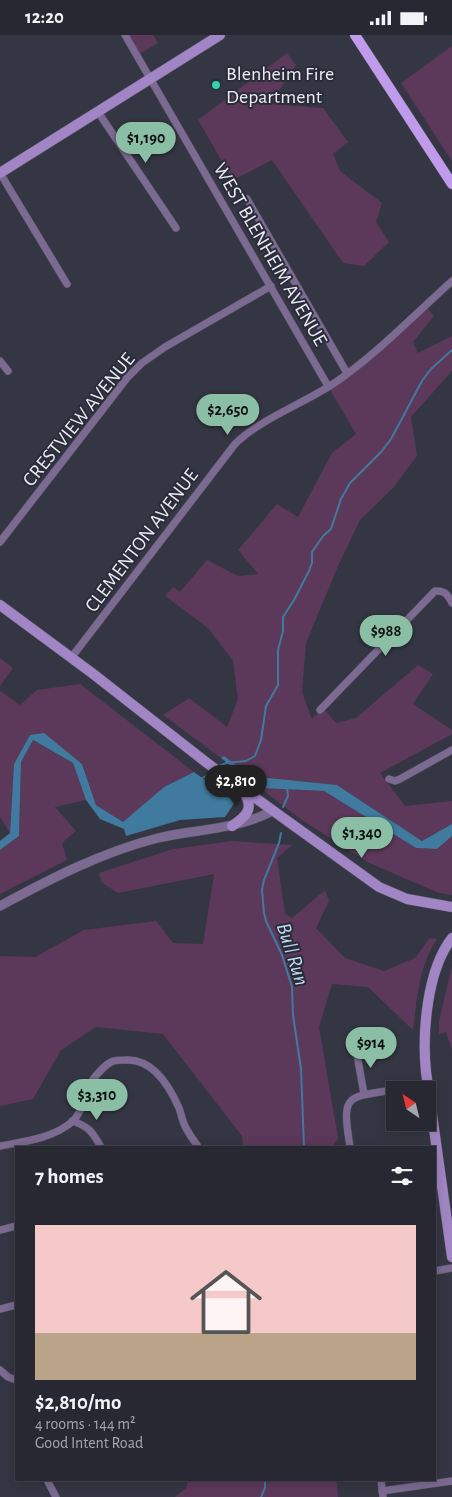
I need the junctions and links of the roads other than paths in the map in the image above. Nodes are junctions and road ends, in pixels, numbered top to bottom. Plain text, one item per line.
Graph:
1 (125, 35) edge
2 (220, 35) edge
3 (355, 35) edge
4 (150, 79) junction
5 (98, 111) junction
6 (0, 173) edge
7 (452, 184) edge
8 (247, 199) dead end
9 (176, 228) dead end
10 (452, 281) edge
11 (67, 284) dead end
12 (271, 286) junction
13 (0, 361) edge
14 (8, 371) dead end
15 (347, 373) junction
16 (328, 387) junction
17 (0, 542) edge
18 (452, 603) edge
19 (0, 605) edge
20 (72, 659) junction
21 (320, 710) dead end
22 (452, 750) edge
23 (390, 779) dead end
24 (241, 788) junction
25 (272, 811) junction
26 (232, 826) junction
27 (0, 906) edge
28 (452, 907) edge
29 (452, 938) edge
30 (356, 1049) dead end
31 (427, 1081) edge
32 (386, 1091) edge
33 (364, 1094) junction
34 (72, 1121) junction
35 (434, 1131) edge
36 (197, 1145) dead end
37 (0, 1146) edge
38 (100, 1146) edge
39 (350, 1146) edge
40 (15, 1227) edge
41 (0, 1230) edge
42 (452, 1257) edge
43 (452, 1268) edge
44 (436, 1271) edge
45 (15, 1305) edge
46 (0, 1309) edge
47 (0, 1370) edge
48 (15, 1380) edge
49 (48, 1481) edge
50 (381, 1481) edge
51 (452, 1481) edge
52 (383, 1494) edge
53 (56, 1497) edge

1 - 4 street, WEST BLENHEIM AVENUE
2 - 4 main road
3 - 7 main road
4 - 5 main road
4 - 12 street, WEST BLENHEIM AVENUE
5 - 6 main road
5 - 9 street
6 - 11 street
8 - 15 street
10 - 15 street, CLEMENTON AVENUE
12 - 16 street, WEST BLENHEIM AVENUE
12 - 17 street, CRESTVIEW AVENUE
13 - 14 street
15 - 16 street, CLEMENTON AVENUE
16 - 20 street, CLEMENTON AVENUE
18 - 21 street
19 - 20 main road
20 - 24 main road
22 - 23 street
24 - 25 main road
24 - 26 main road
25 - 26 street
25 - 28 main road
26 - 27 street
29 - 31 main road
30 - 33 street
32 - 33 street
33 - 39 street
34 - 36 street
34 - 37 street
34 - 38 street
35 - 42 main road
40 - 41 street
43 - 44 street
45 - 46 street
47 - 48 street
49 - 53 street
50 - 52 street
51 - 52 street

